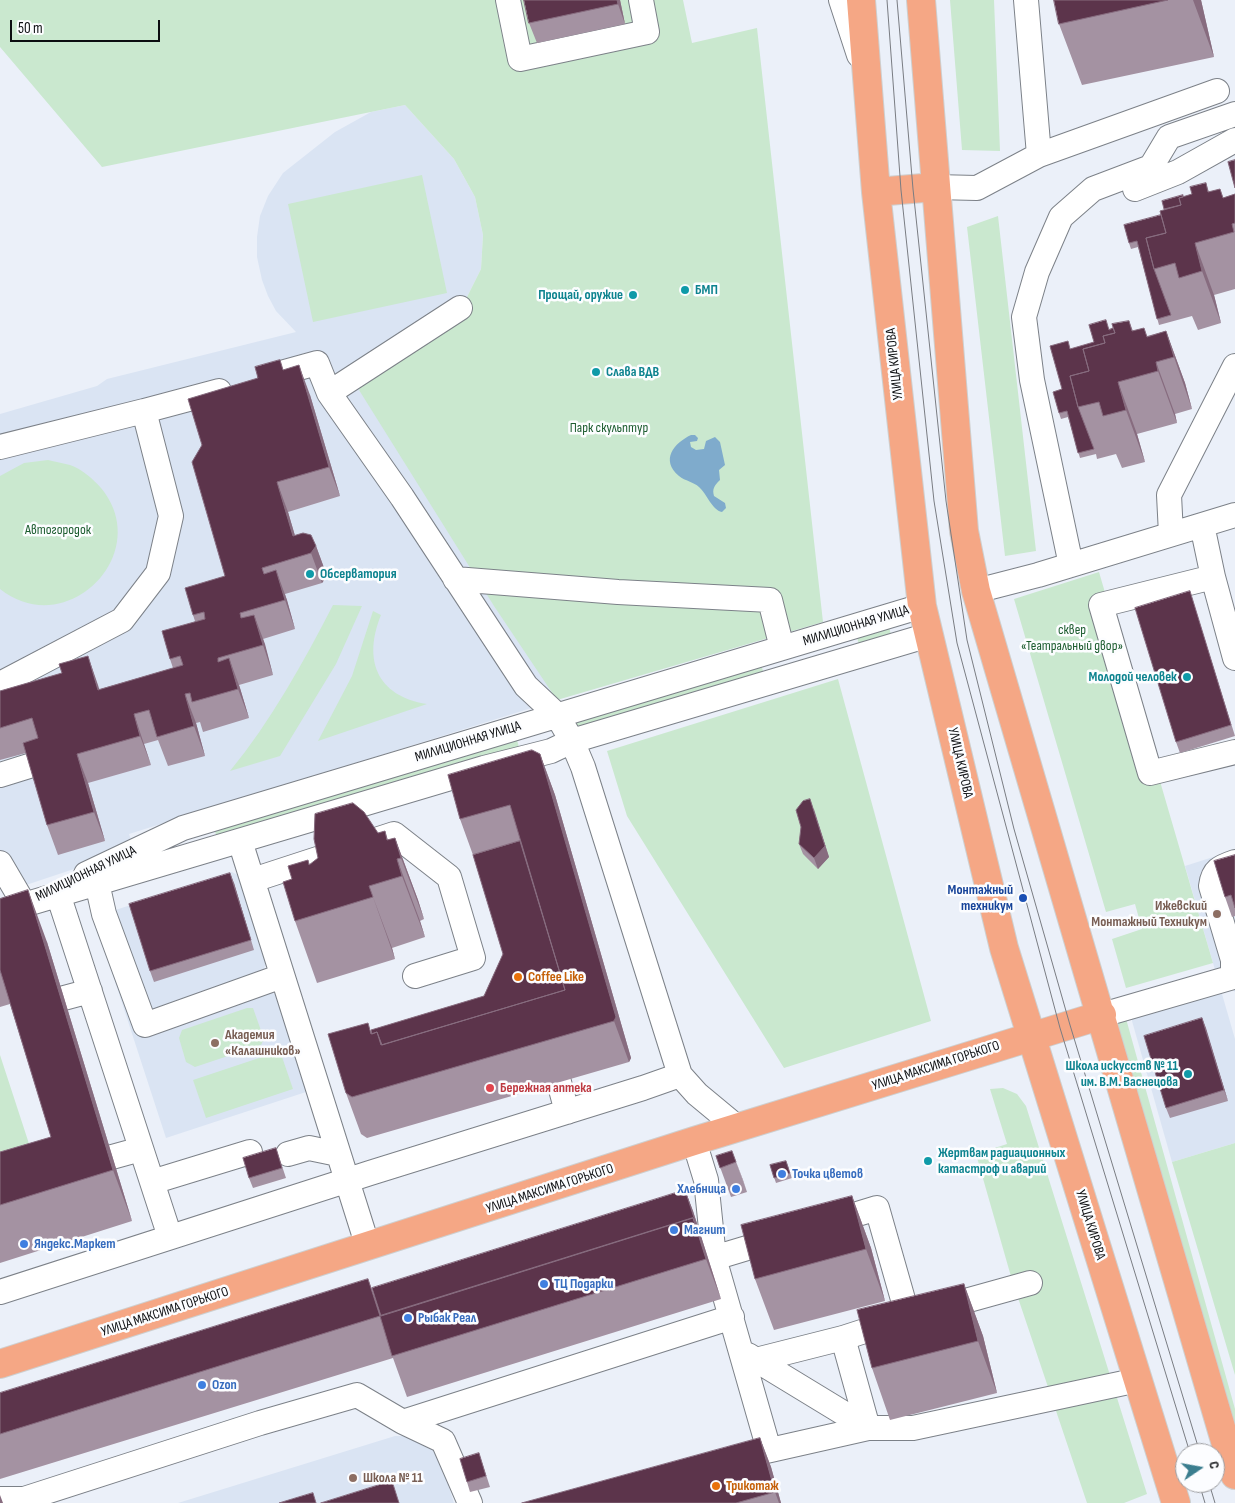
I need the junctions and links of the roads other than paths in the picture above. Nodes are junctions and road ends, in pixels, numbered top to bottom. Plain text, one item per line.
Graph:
1 (508, 0) edge
2 (641, 0) edge
3 (841, 0) edge
4 (861, 0) edge
5 (921, 0) edge
6 (1026, 0) edge
7 (866, 74) junction
8 (1217, 91) dead end
9 (1235, 114) edge
10 (1235, 140) edge
11 (1038, 155) junction
12 (935, 187) junction
13 (876, 192) junction
14 (1061, 217) junction
15 (460, 308) dead end
16 (1235, 366) edge
17 (329, 392) junction
18 (144, 411) junction
19 (0, 447) edge
20 (1235, 515) edge
21 (1202, 525) junction
22 (1171, 534) junction
23 (1071, 564) junction
24 (1213, 577) junction
25 (455, 579) junction
26 (976, 591) junction
27 (922, 606) junction
28 (929, 635) junction
29 (782, 648) junction
30 (1235, 658) edge
31 (0, 684) edge
32 (557, 714) junction
33 (572, 741) junction
34 (1235, 752) edge
35 (29, 766) edge
36 (484, 768) junction
37 (0, 775) edge
38 (492, 792) edge
39 (240, 841) junction
40 (0, 862) edge
41 (1235, 862) edge
42 (253, 880) junction
43 (97, 883) junction
44 (58, 894) junction
45 (24, 904) junction
46 (0, 912) edge
47 (282, 976) junction
48 (415, 976) dead end
49 (90, 992) junction
50 (64, 998) dead end
51 (1102, 1015) junction
52 (1030, 1036) junction
53 (680, 1075) junction
54 (559, 1082) dead end
55 (567, 1112) junction
56 (738, 1128) junction
57 (694, 1141) junction
58 (141, 1149) junction
59 (250, 1152) dead end
60 (288, 1154) dead end
61 (338, 1154) junction
62 (112, 1157) dead end
63 (347, 1180) junction
64 (152, 1182) junction
65 (170, 1238) junction
66 (368, 1247) junction
67 (714, 1258) junction
68 (1030, 1283) dead end
69 (0, 1292) edge
70 (732, 1317) junction
71 (908, 1317) junction
72 (843, 1338) junction
73 (749, 1356) junction
74 (0, 1364) edge
75 (1138, 1380) junction
76 (403, 1422) junction
77 (868, 1428) junction
78 (769, 1450) junction
79 (718, 1462) edge
80 (1235, 1475) edge
81 (11, 1500) edge
82 (470, 1503) edge
83 (1176, 1503) edge

1 - 2 street
3 - 7 street
4 - 7 main road, УЛИЦА КИРОВА
5 - 12 main road
6 - 11 street
7 - 13 main road, УЛИЦА КИРОВА
8 - 11 street
9 - 14 street
10 - 14 street
11 - 12 street
12 - 13 main road
12 - 26 main road
13 - 27 main road, УЛИЦА КИРОВА
14 - 23 street
15 - 17 street
16 - 22 street
17 - 18 street
17 - 25 street
18 - 19 street
18 - 31 street
20 - 21 street
21 - 22 street
21 - 24 street
22 - 23 street
23 - 26 street
24 - 30 street
24 - 34 street
25 - 29 street
25 - 32 street
26 - 51 main road
27 - 28 main road, УЛИЦА КИРОВА
27 - 29 street, МИЛИЦИОННАЯ УЛИЦА
28 - 33 street, МИЛИЦИОННАЯ УЛИЦА
28 - 52 main road, УЛИЦА КИРОВА
29 - 32 street, МИЛИЦИОННАЯ УЛИЦА
32 - 33 street
32 - 45 street, МИЛИЦИОННАЯ УЛИЦА
33 - 36 street, МИЛИЦИОННАЯ УЛИЦА
33 - 53 street
35 - 37 street
36 - 38 street
36 - 39 street, МИЛИЦИОННАЯ УЛИЦА
39 - 42 street
39 - 43 street, МИЛИЦИОННАЯ УЛИЦА
40 - 45 street
41 - 51 street
42 - 47 street
42 - 48 street
43 - 44 street, МИЛИЦИОННАЯ УЛИЦА
43 - 47 street
44 - 45 street, МИЛИЦИОННАЯ УЛИЦА
44 - 49 street
45 - 46 street, МИЛИЦИОННАЯ УЛИЦА
47 - 61 street
49 - 50 street
49 - 58 street
51 - 52 main road, УЛИЦА МАКСИМА ГОРЬКОГО
51 - 80 main road
52 - 56 main road, УЛИЦА МАКСИМА ГОРЬКОГО
52 - 75 main road, УЛИЦА КИРОВА
53 - 55 street
53 - 56 street
54 - 55 street
55 - 63 street
56 - 57 main road, УЛИЦА МАКСИМА ГОРЬКОГО
57 - 66 main road, УЛИЦА МАКСИМА ГОРЬКОГО
57 - 67 street
58 - 62 street
58 - 64 street
59 - 64 street
60 - 61 street
61 - 63 street
63 - 65 street
63 - 66 street
64 - 65 street
65 - 69 street
66 - 74 main road, УЛИЦА МАКСИМА ГОРЬКОГО
67 - 70 street
67 - 71 street
68 - 71 street
70 - 73 street
70 - 76 street
71 - 72 street
72 - 73 street
72 - 77 street
73 - 77 street
73 - 78 street
75 - 77 street
75 - 83 main road, УЛИЦА КИРОВА
76 - 81 street
76 - 82 street
77 - 78 street
78 - 79 street

